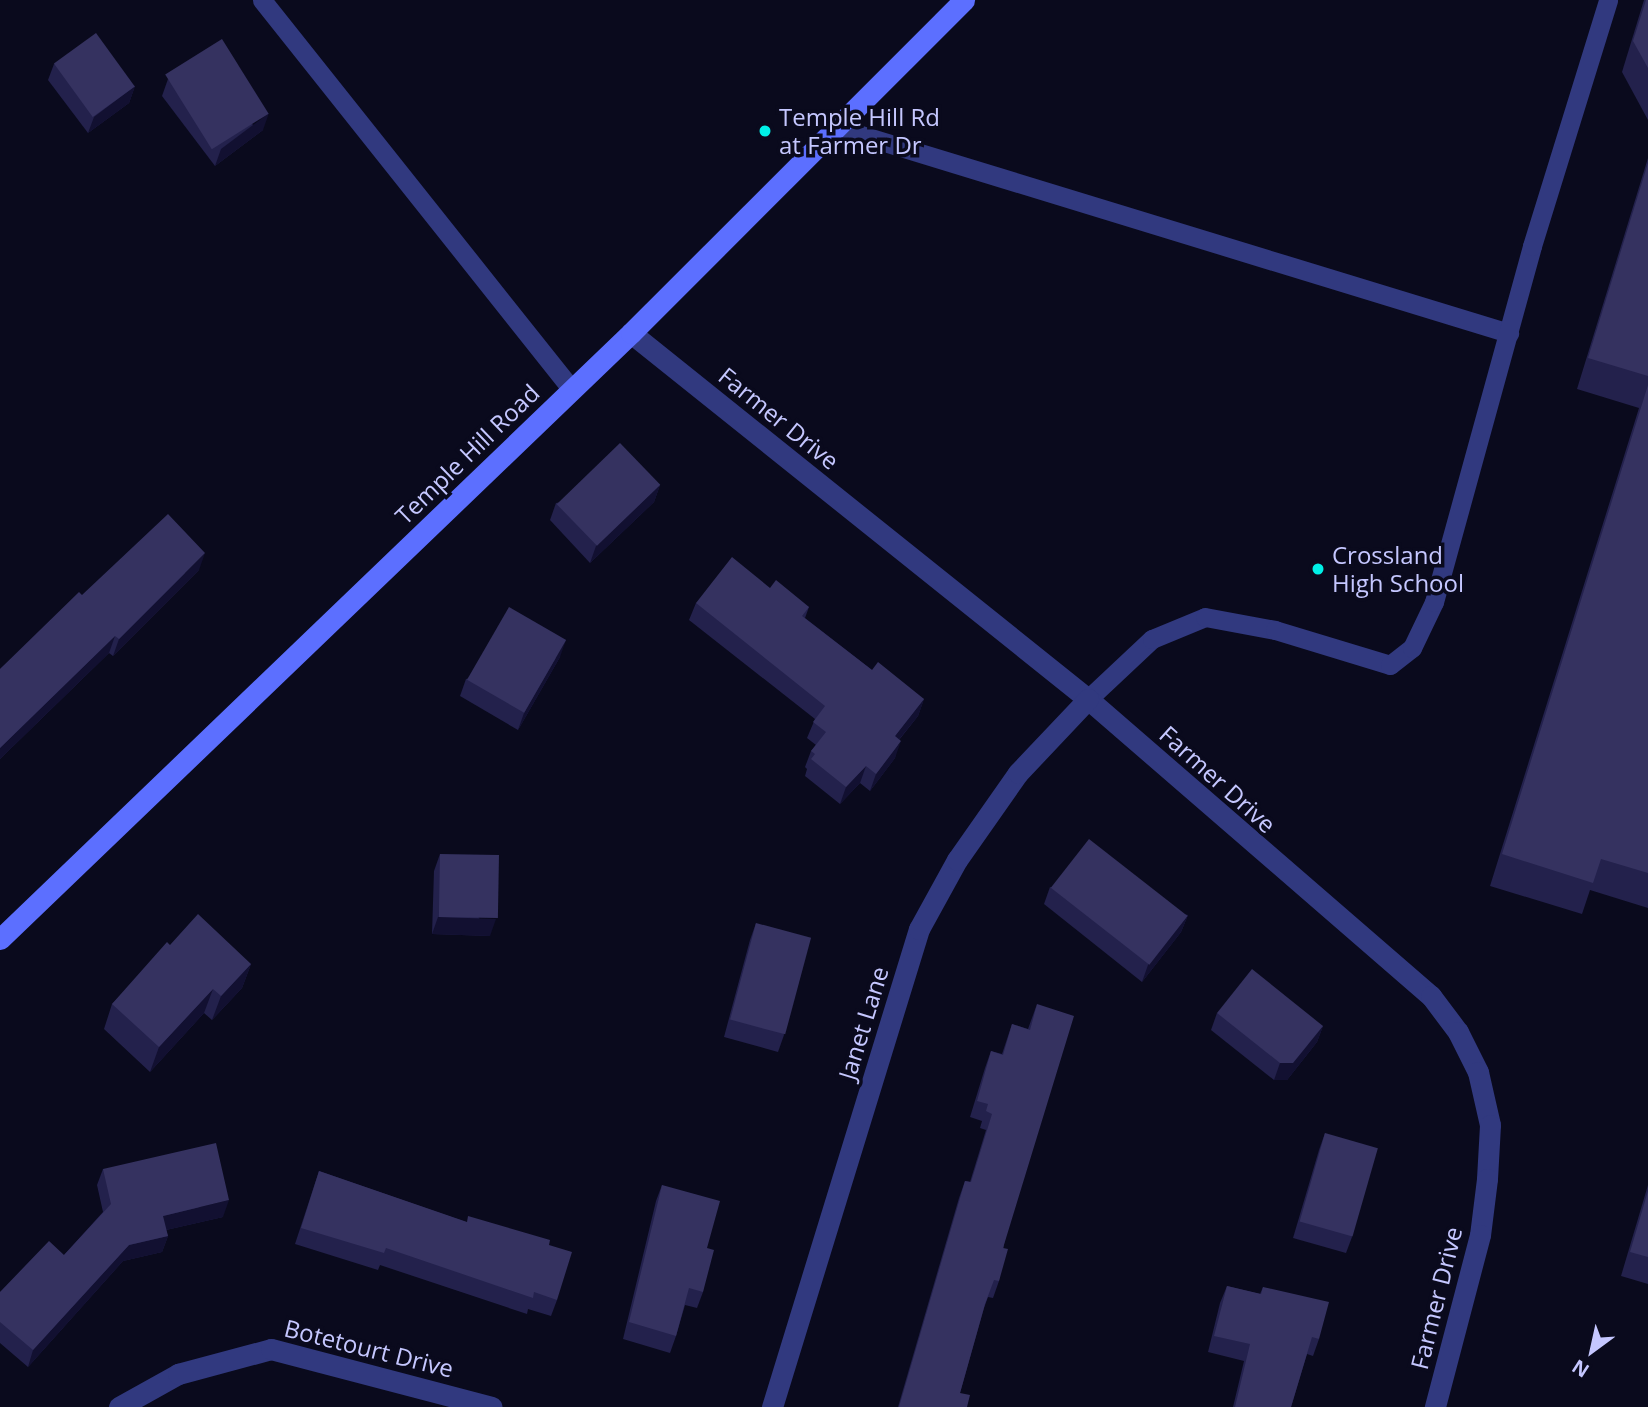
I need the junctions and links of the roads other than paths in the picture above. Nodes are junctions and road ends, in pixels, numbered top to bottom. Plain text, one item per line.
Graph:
1 (262, 0) edge
2 (964, 0) edge
3 (1608, 0) edge
4 (835, 127) junction
5 (631, 333) junction
6 (1509, 333) junction
7 (572, 390) junction
8 (1088, 699) junction
9 (0, 939) edge
10 (118, 1407) edge
11 (492, 1407) edge
12 (772, 1407) edge
13 (1435, 1407) edge

1 - 7 lane
2 - 4 main road, Temple Hill Road
3 - 6 lane
4 - 5 main road, Temple Hill Road
4 - 6 lane
5 - 7 main road, Temple Hill Road
5 - 8 street, Farmer Drive
6 - 8 lane
7 - 9 main road, Temple Hill Road
8 - 12 street, Janet Lane
8 - 13 street, Farmer Drive
10 - 11 street, Botetourt Drive

